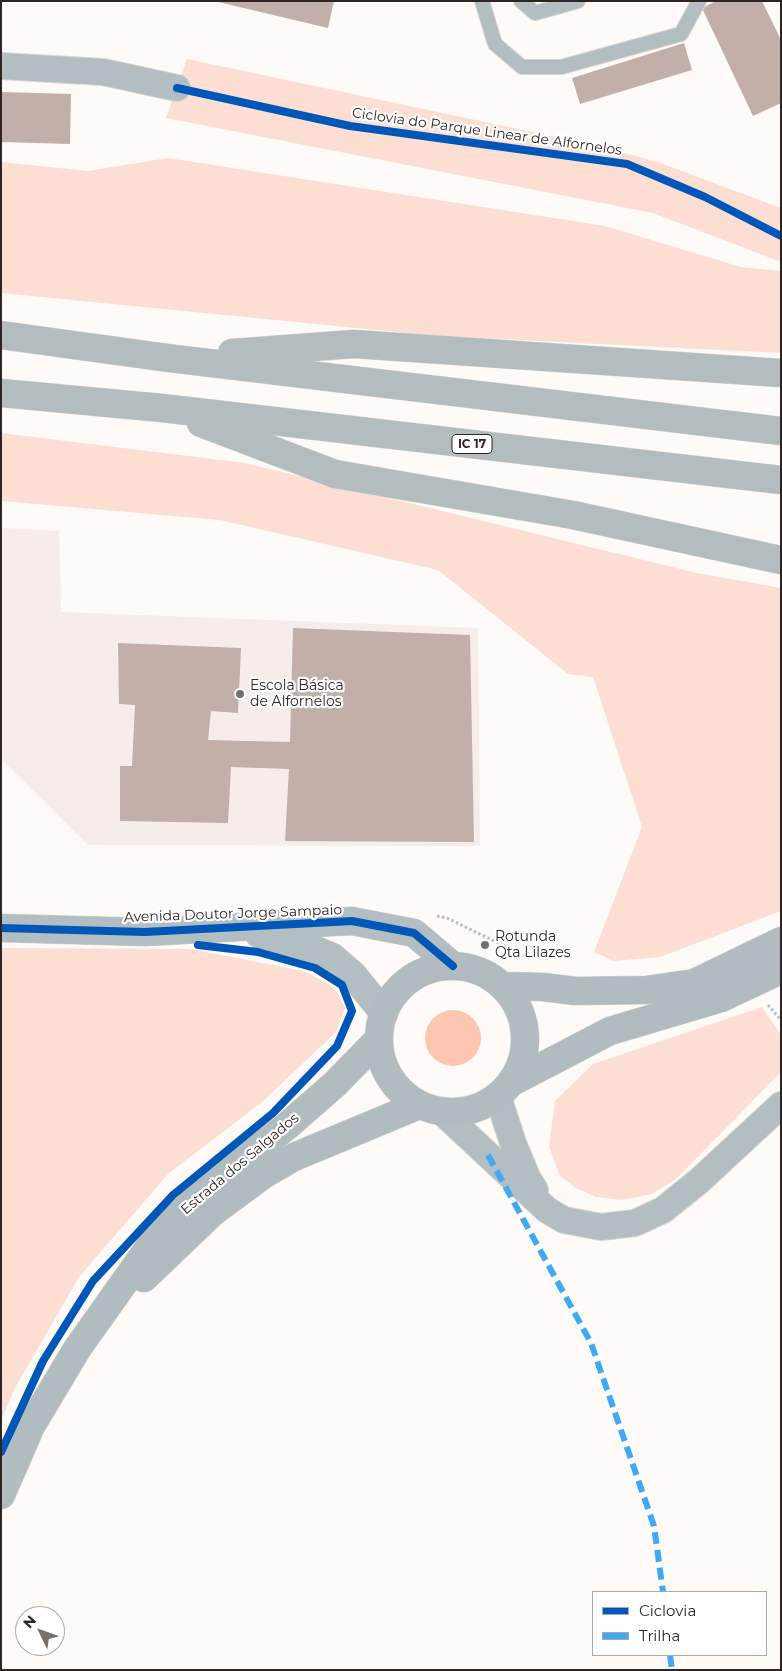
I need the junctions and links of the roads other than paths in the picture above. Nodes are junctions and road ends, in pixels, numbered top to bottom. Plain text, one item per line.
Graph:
1 (482, 1) edge
2 (521, 1) edge
3 (578, 1) edge
4 (699, 1) edge
5 (1, 66) edge
6 (177, 88) dead end
7 (1, 335) edge
8 (168, 358) junction
9 (781, 373) edge
10 (1, 393) edge
11 (162, 408) junction
12 (781, 431) edge
13 (781, 480) edge
14 (781, 560) edge
15 (1, 928) edge
16 (239, 928) junction
17 (781, 941) edge
18 (453, 966) junction
19 (781, 970) edge
20 (504, 986) junction
21 (384, 1013) junction
22 (379, 1039) junction
23 (505, 1089) junction
24 (781, 1105) edge
25 (430, 1108) junction
26 (547, 1210) junction
27 (78, 1349) junction
28 (1, 1495) edge

1 - 4 lane
2 - 3 lane
5 - 6 street
7 - 8 highway
8 - 9 highway
8 - 12 highway
10 - 11 highway, IC 17
11 - 13 highway, IC 17
11 - 14 highway
15 - 16 street, Avenida Doutor Jorge Sampaio
16 - 18 street, Avenida Doutor Jorge Sampaio
16 - 21 street, Avenida Doutor Jorge Sampaio
17 - 20 main road
18 - 20 main road
18 - 21 main road
19 - 23 main road
20 - 23 main road
21 - 22 main road
22 - 25 main road
22 - 27 main road, Estrada dos Salgados
23 - 25 main road
23 - 26 street
24 - 26 street
25 - 26 street
25 - 27 main road, Estrada dos Salgados
27 - 28 main road, Estrada dos Salgados

